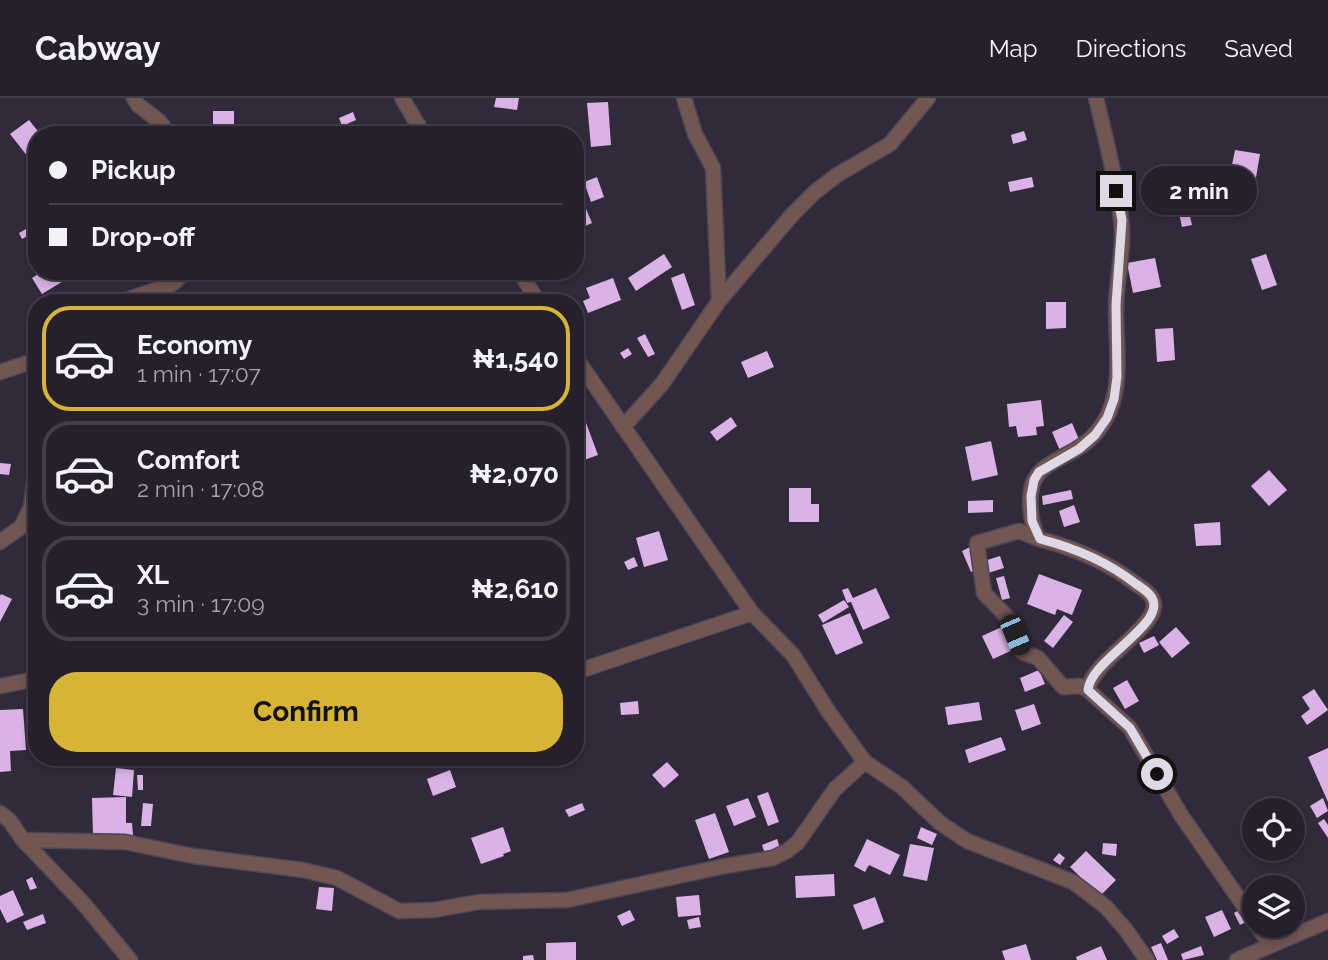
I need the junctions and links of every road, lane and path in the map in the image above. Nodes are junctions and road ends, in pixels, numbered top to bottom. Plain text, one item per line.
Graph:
1 (134, 98) edge
2 (402, 98) edge
3 (684, 98) edge
4 (928, 98) edge
5 (1096, 98) edge
6 (163, 126) edge
7 (419, 126) edge
8 (177, 280) edge
9 (144, 294) edge
10 (719, 301) junction
11 (28, 363) edge
12 (584, 370) edge
13 (0, 372) edge
14 (623, 427) junction
15 (28, 513) edge
16 (1040, 539) junction
17 (0, 542) edge
18 (752, 614) junction
19 (584, 669) edge
20 (28, 681) edge
21 (1084, 685) junction
22 (0, 686) edge
23 (865, 762) junction
24 (0, 813) edge
25 (23, 839) junction
26 (1242, 903) edge
27 (1328, 921) edge
28 (1266, 938) edge
29 (1271, 945) junction
30 (131, 960) edge
31 (1147, 960) edge
32 (1237, 960) edge

1 - 6 street
2 - 7 street
3 - 10 street
4 - 10 street
5 - 16 street
8 - 9 street
10 - 14 street
11 - 13 street
12 - 14 street
14 - 18 street
15 - 17 street
16 - 21 street
16 - 21 street
18 - 19 street
18 - 23 street
20 - 22 street
21 - 26 street
23 - 25 street
23 - 31 street
24 - 25 street
25 - 30 street
27 - 29 street
28 - 29 street
29 - 32 street

